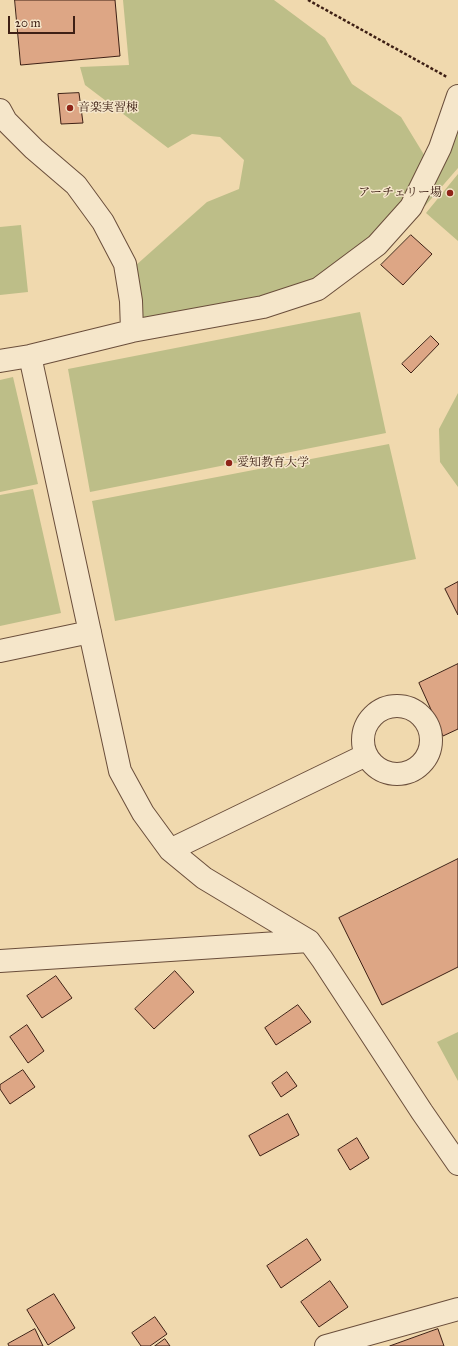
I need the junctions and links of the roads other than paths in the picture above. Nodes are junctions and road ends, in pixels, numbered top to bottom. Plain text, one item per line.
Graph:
1 (455, 88) edge
2 (0, 110) edge
3 (132, 331) junction
4 (30, 356) junction
5 (0, 361) edge
6 (90, 632) junction
7 (0, 650) edge
8 (366, 755) dead end
9 (170, 850) junction
10 (309, 941) junction
11 (0, 961) edge
12 (458, 1164) edge
13 (458, 1309) edge
14 (326, 1346) edge

1 - 3 street
2 - 3 street
3 - 4 street
4 - 5 street
4 - 6 street
6 - 7 street
6 - 9 street
8 - 9 street
9 - 10 street
10 - 11 street
10 - 12 street
13 - 14 street

